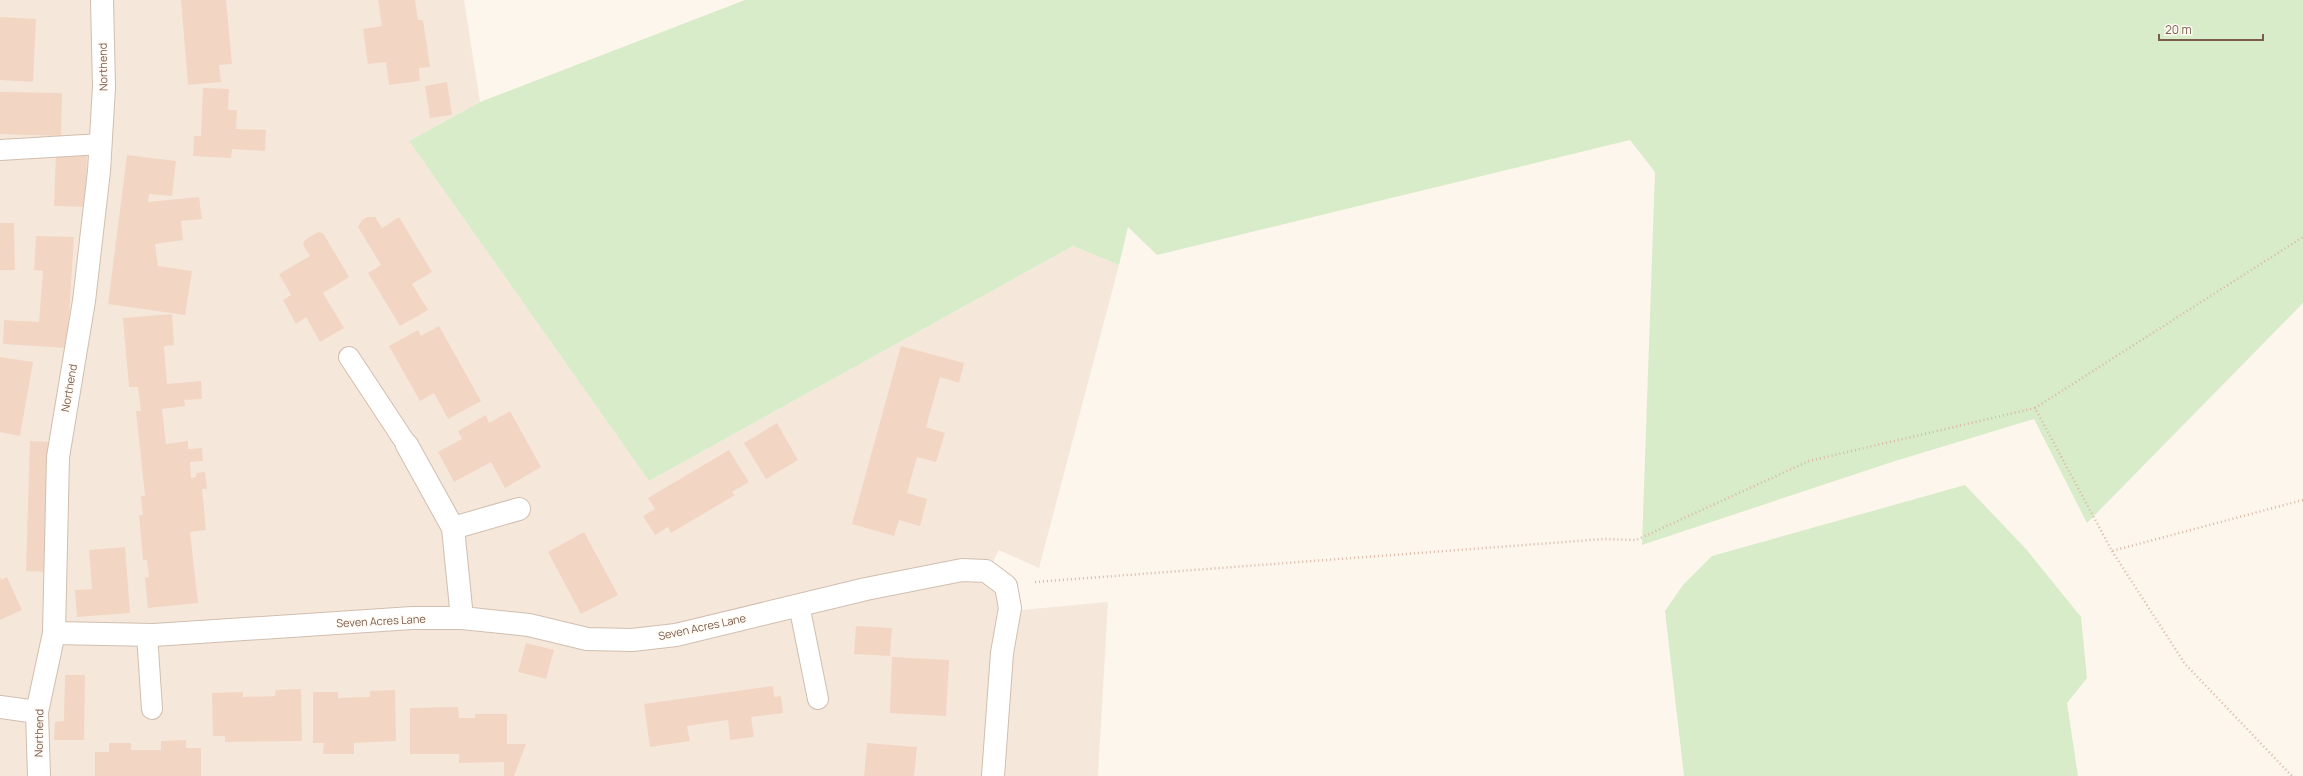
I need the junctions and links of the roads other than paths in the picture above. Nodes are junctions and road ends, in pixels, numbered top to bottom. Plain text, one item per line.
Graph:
1 (102, 0) edge
2 (101, 144) junction
3 (0, 150) edge
4 (350, 357) dead end
5 (407, 445) joint
6 (519, 509) dead end
7 (453, 528) junction
8 (799, 605) junction
9 (462, 618) junction
10 (54, 633) junction
11 (146, 634) junction
12 (818, 699) dead end
13 (0, 707) edge
14 (152, 709) dead end
15 (37, 712) junction
16 (38, 776) edge
17 (993, 776) edge

1 - 2 street, Northend
2 - 3 lane
2 - 10 street, Northend
4 - 5 lane
5 - 7 street
6 - 7 street
7 - 9 street
8 - 9 street, Seven Acres Lane
8 - 12 lane
8 - 17 street, Seven Acres Lane
9 - 11 street, Seven Acres Lane
10 - 11 street, Seven Acres Lane
10 - 15 street, Northend
11 - 14 lane
13 - 15 street
15 - 16 street, Northend

